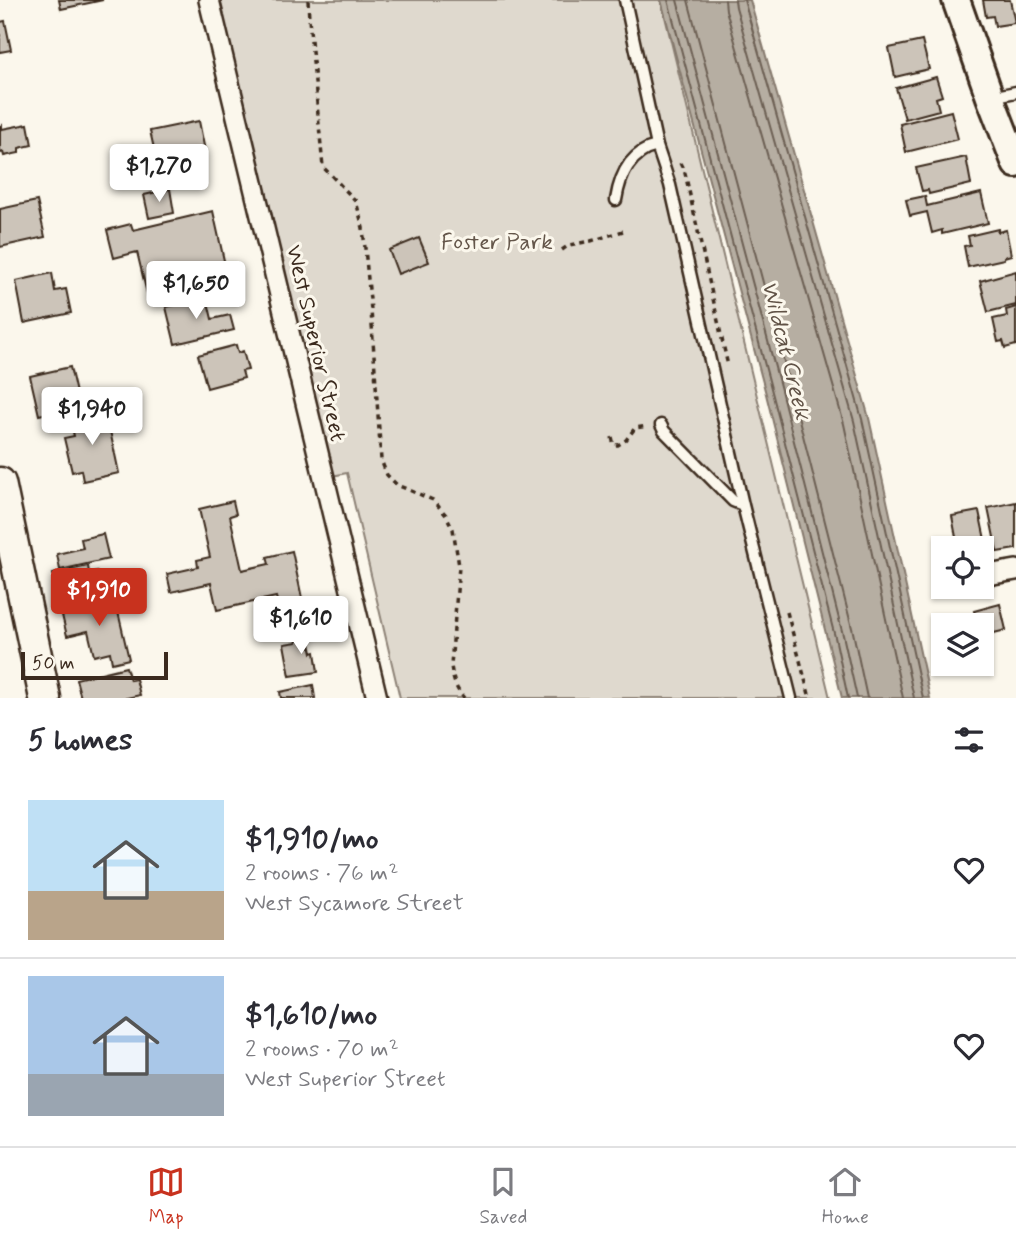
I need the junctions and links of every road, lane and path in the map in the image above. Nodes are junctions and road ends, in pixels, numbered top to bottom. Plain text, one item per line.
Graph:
1 (209, 0) edge
2 (308, 0) edge
3 (625, 0) edge
4 (956, 0) edge
5 (1003, 95) edge
6 (657, 146) junction
7 (1016, 164) edge
8 (616, 200) dead end
9 (623, 231) dead end
10 (562, 250) dead end
11 (661, 425) joint
12 (612, 437) dead end
13 (0, 483) edge
14 (743, 505) junction
15 (1016, 570) edge
16 (994, 574) edge
17 (45, 698) edge
18 (377, 698) edge
19 (464, 698) edge
20 (791, 698) edge

1 - 18 street, West Superior Street
2 - 19 path
3 - 6 lane
4 - 5 main road
5 - 7 main road
6 - 8 lane
6 - 14 lane
9 - 10 path
11 - 12 path
11 - 14 lane
13 - 17 main road
14 - 20 lane
15 - 16 street

